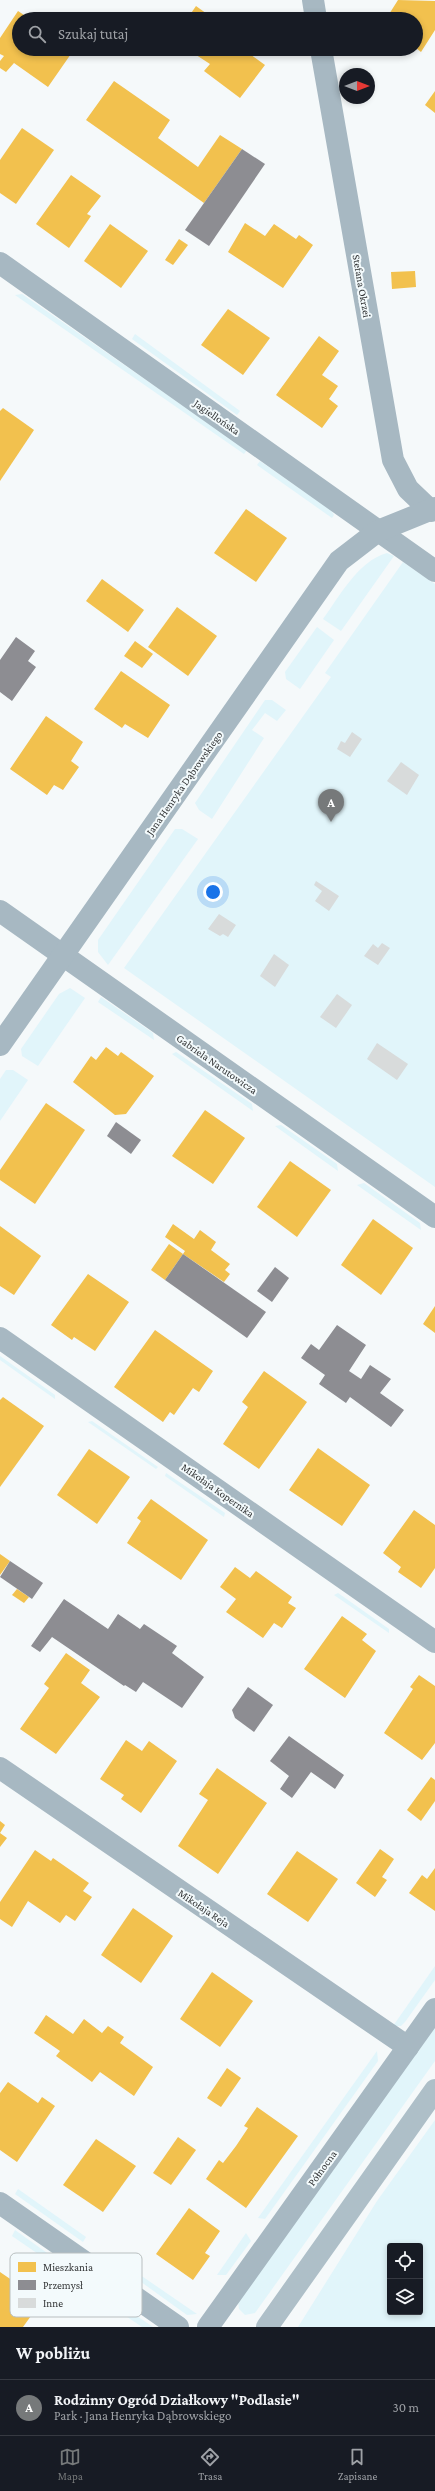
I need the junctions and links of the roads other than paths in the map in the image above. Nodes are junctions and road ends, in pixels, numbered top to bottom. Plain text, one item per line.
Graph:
1 (313, 0) edge
2 (315, 12) edge
3 (322, 56) edge
4 (0, 263) edge
5 (433, 510) edge
6 (378, 531) junction
7 (435, 571) edge
8 (0, 911) edge
9 (63, 956) junction
10 (0, 1045) edge
11 (435, 1217) edge
12 (0, 1338) edge
13 (435, 1642) edge
14 (0, 1768) edge
15 (435, 2009) edge
16 (408, 2048) junction
17 (435, 2090) edge
18 (0, 2203) edge
19 (72, 2253) edge
20 (142, 2302) edge
21 (178, 2327) edge
22 (208, 2327) edge
23 (267, 2327) edge

1 - 2 street
3 - 5 street, Stefana Okrzei
4 - 6 street, Jagiellońska
5 - 6 street, Jana Henryka Dąbrowskiego
6 - 7 street, Jagiellońska
6 - 9 street, Jana Henryka Dąbrowskiego
8 - 9 street, Gabriela Narutowicza
9 - 10 street, Jana Henryka Dąbrowskiego
9 - 11 street, Gabriela Narutowicza
12 - 13 street, Mikołaja Kopernika
14 - 16 street, Mikołaja Reja
15 - 16 street, Północna
16 - 22 street, Północna
17 - 23 main road
18 - 19 street
20 - 21 street

